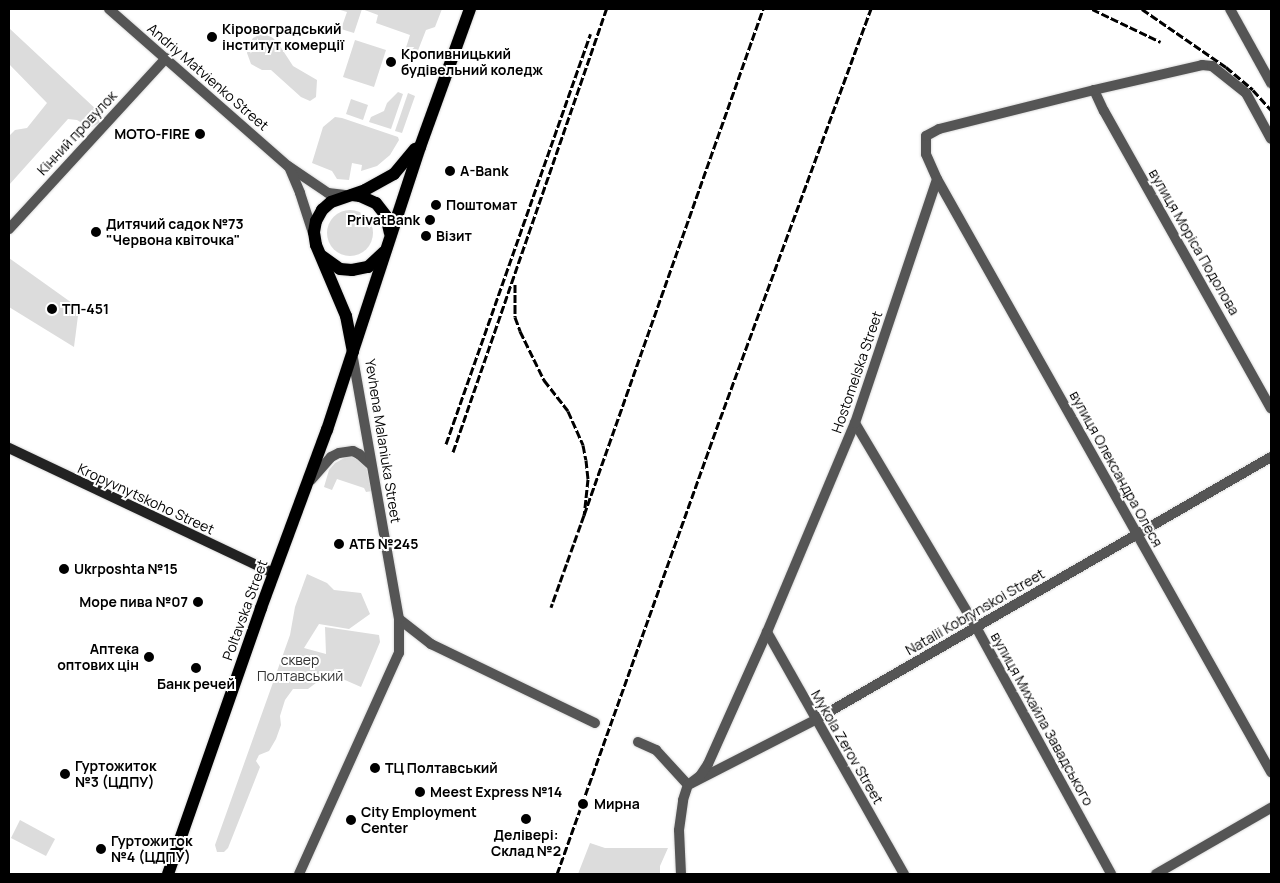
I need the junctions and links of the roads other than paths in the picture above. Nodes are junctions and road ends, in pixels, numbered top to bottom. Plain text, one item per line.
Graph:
1 (109, 9) edge
2 (470, 9) edge
3 (1230, 9) edge
4 (166, 58) junction
5 (1271, 83) edge
6 (1094, 90) junction
7 (423, 137) junction
8 (1271, 139) edge
9 (288, 166) junction
10 (937, 179) junction
11 (347, 195) junction
12 (9, 229) edge
13 (316, 245) junction
14 (388, 245) junction
15 (353, 358) junction
16 (1271, 408) edge
17 (855, 423) junction
18 (9, 448) edge
19 (1271, 457) edge
20 (370, 465) junction
21 (308, 483) junction
22 (1138, 535) junction
23 (273, 573) junction
24 (399, 619) junction
25 (976, 627) junction
26 (767, 632) junction
27 (815, 720) junction
28 (595, 723) dead end
29 (638, 742) dead end
30 (1271, 772) edge
31 (688, 785) junction
32 (1271, 808) edge
33 (168, 874) edge
34 (299, 874) edge
35 (680, 874) edge
36 (904, 874) edge
37 (1111, 874) edge
38 (1156, 874) edge

1 - 4 street, Andriy Matvienko Street
2 - 7 main road, Yevhena Malaniuka Street
3 - 5 street
4 - 9 street, Andriy Matvienko Street
4 - 12 street, Кінний провулок
6 - 8 street
6 - 10 street
6 - 16 street, вулиця Моріса Подолова
7 - 11 main road
7 - 14 main road, Yevhena Malaniuka Street
9 - 11 street, Andriy Matvienko Street
9 - 13 street
10 - 17 street, Hostomelska Street
10 - 22 street, вулиця Олександра Олеся
11 - 13 main road
11 - 14 main road
13 - 14 main road
13 - 15 main road
14 - 15 main road, Yevhena Malaniuka Street
15 - 20 street, Yevhena Malaniuka Street
15 - 21 main road, Poltavska Street
17 - 25 street, вулиця Михайла Завадського
17 - 26 street, Hostomelska Street
18 - 23 main road, Kropyvnytskoho Street
19 - 22 street, Natalii Kobrynskoi Street
20 - 21 street
20 - 24 street, Yevhena Malaniuka Street
21 - 23 main road, Poltavska Street
22 - 25 street, Natalii Kobrynskoi Street
22 - 30 street, вулиця Олександра Олеся
23 - 33 main road, Poltavska Street
24 - 28 street
24 - 34 street, Yevhena Malaniuka Street
25 - 27 street, Natalii Kobrynskoi Street
25 - 37 street, вулиця Михайла Завадського
26 - 27 street, Mykola Zerov Street
26 - 31 street, Hostomelska Street
27 - 31 street, Natalii Kobrynskoi Street
27 - 36 street, Mykola Zerov Street
29 - 31 street
31 - 35 street
32 - 38 street

